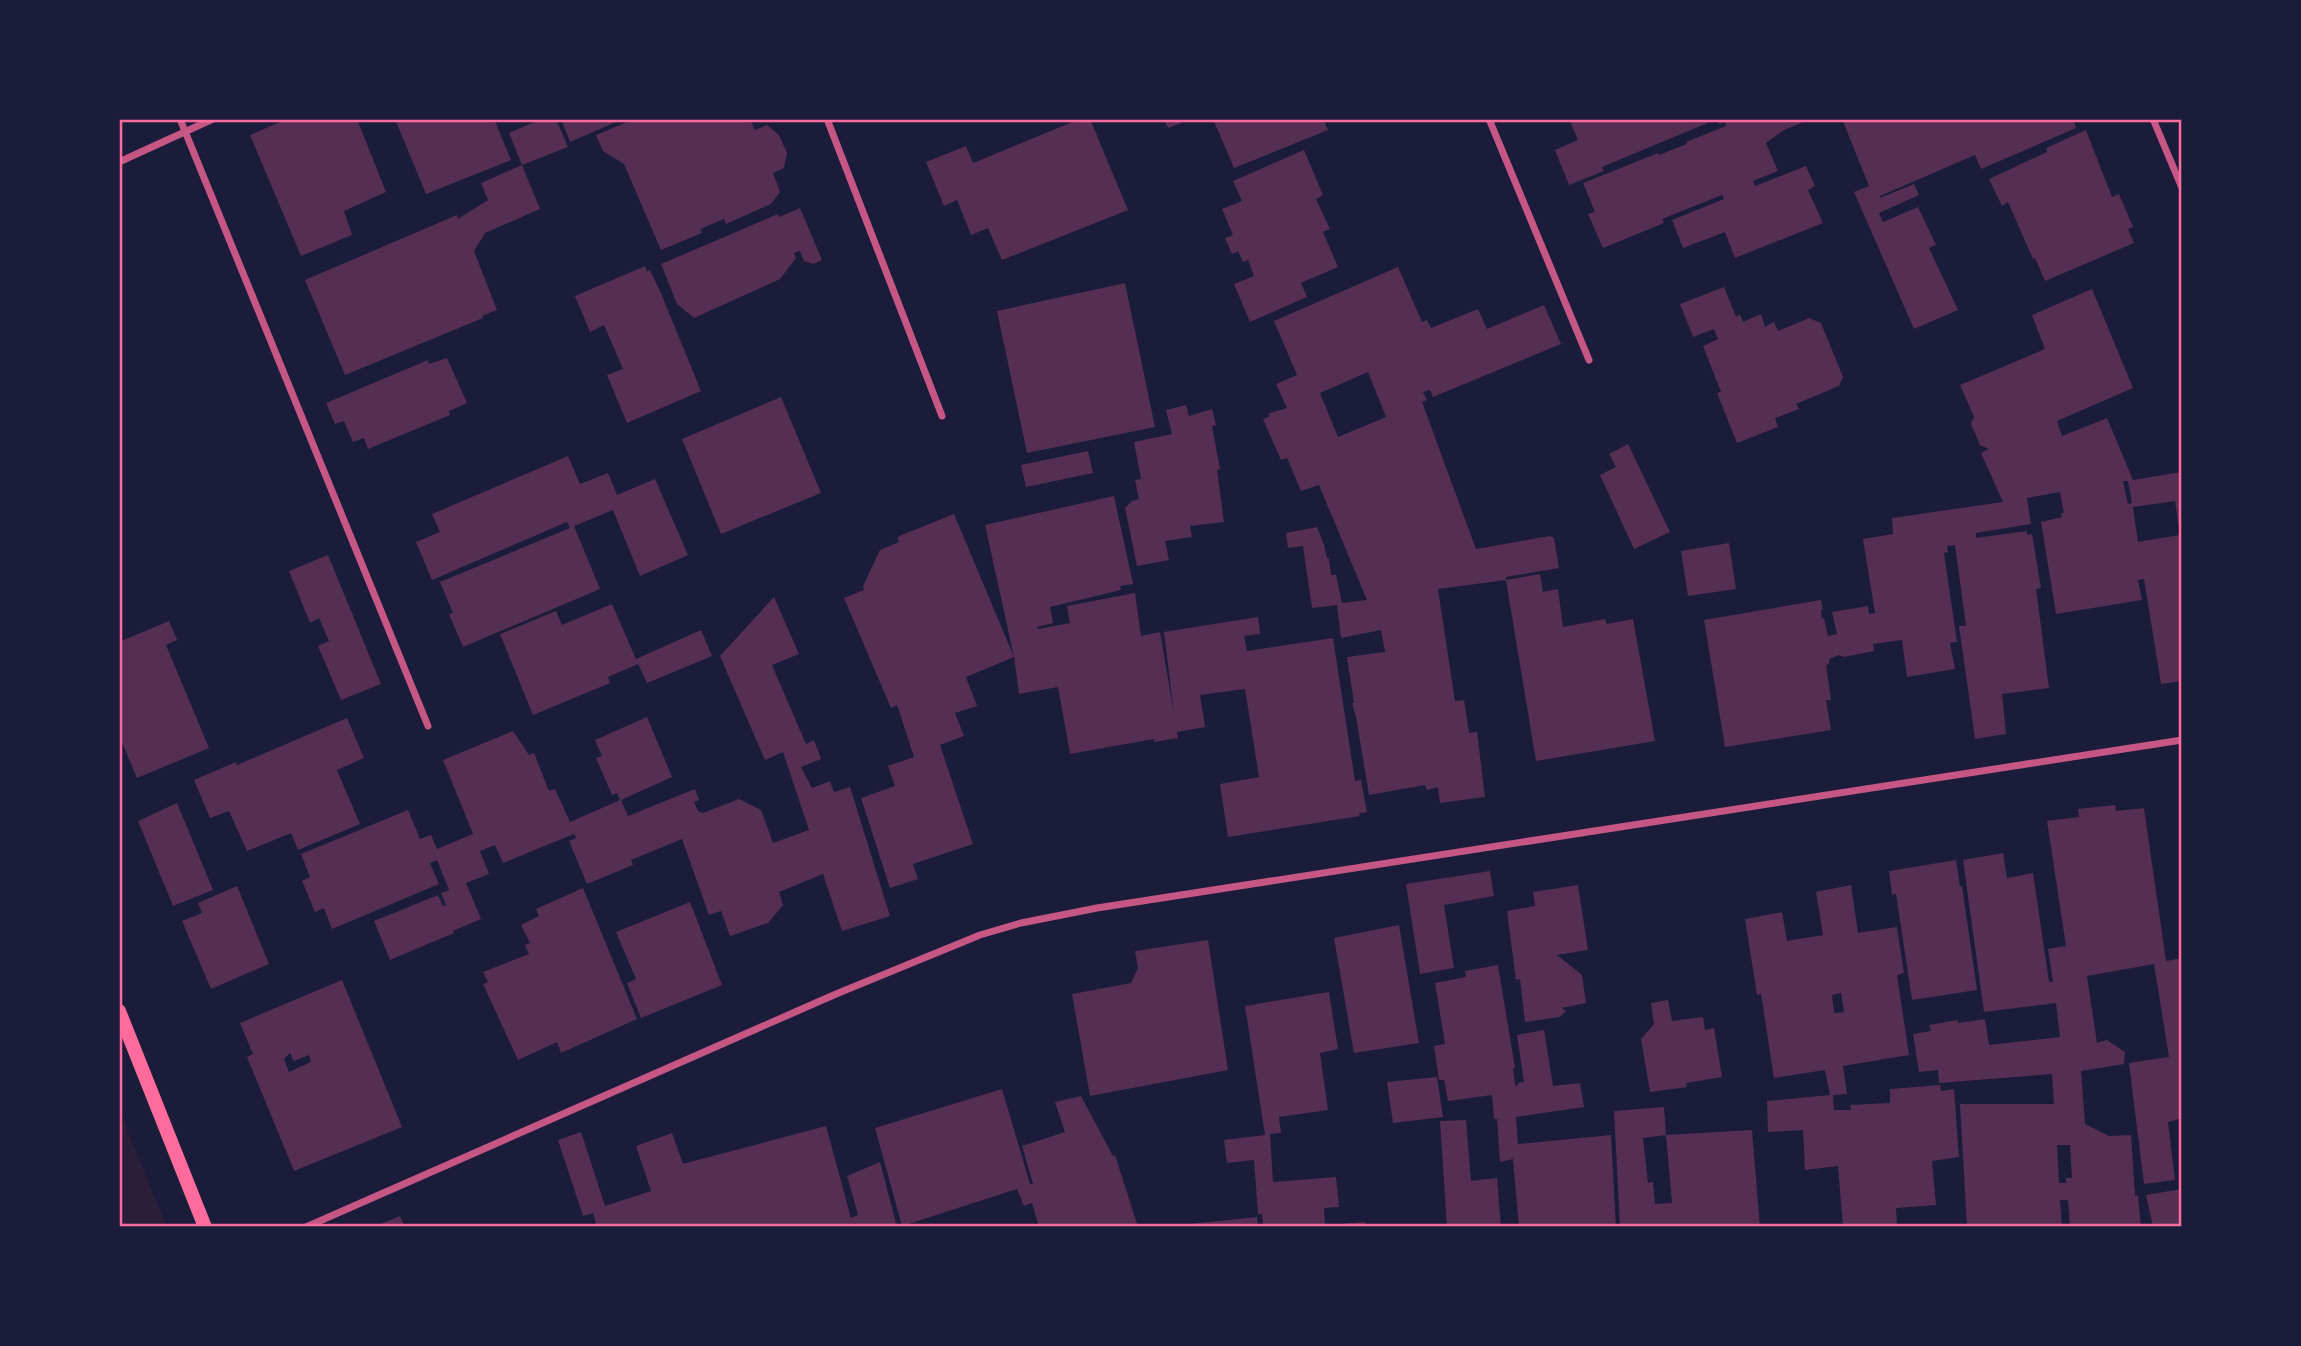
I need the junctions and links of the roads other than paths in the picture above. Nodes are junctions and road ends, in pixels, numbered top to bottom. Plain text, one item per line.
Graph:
1 (180, 119) edge
2 (214, 119) edge
3 (827, 119) edge
4 (1489, 119) edge
5 (2153, 119) edge
6 (184, 131) junction
7 (119, 162) edge
8 (2182, 188) edge
9 (1588, 360) dead end
10 (942, 416) dead end
11 (428, 726) dead end
12 (2182, 740) edge
13 (119, 1011) edge
14 (205, 1227) edge
15 (306, 1227) edge

1 - 6 street
2 - 6 street
3 - 10 street
4 - 9 street
5 - 8 street
6 - 7 street
6 - 11 street
12 - 15 street
13 - 14 main road

